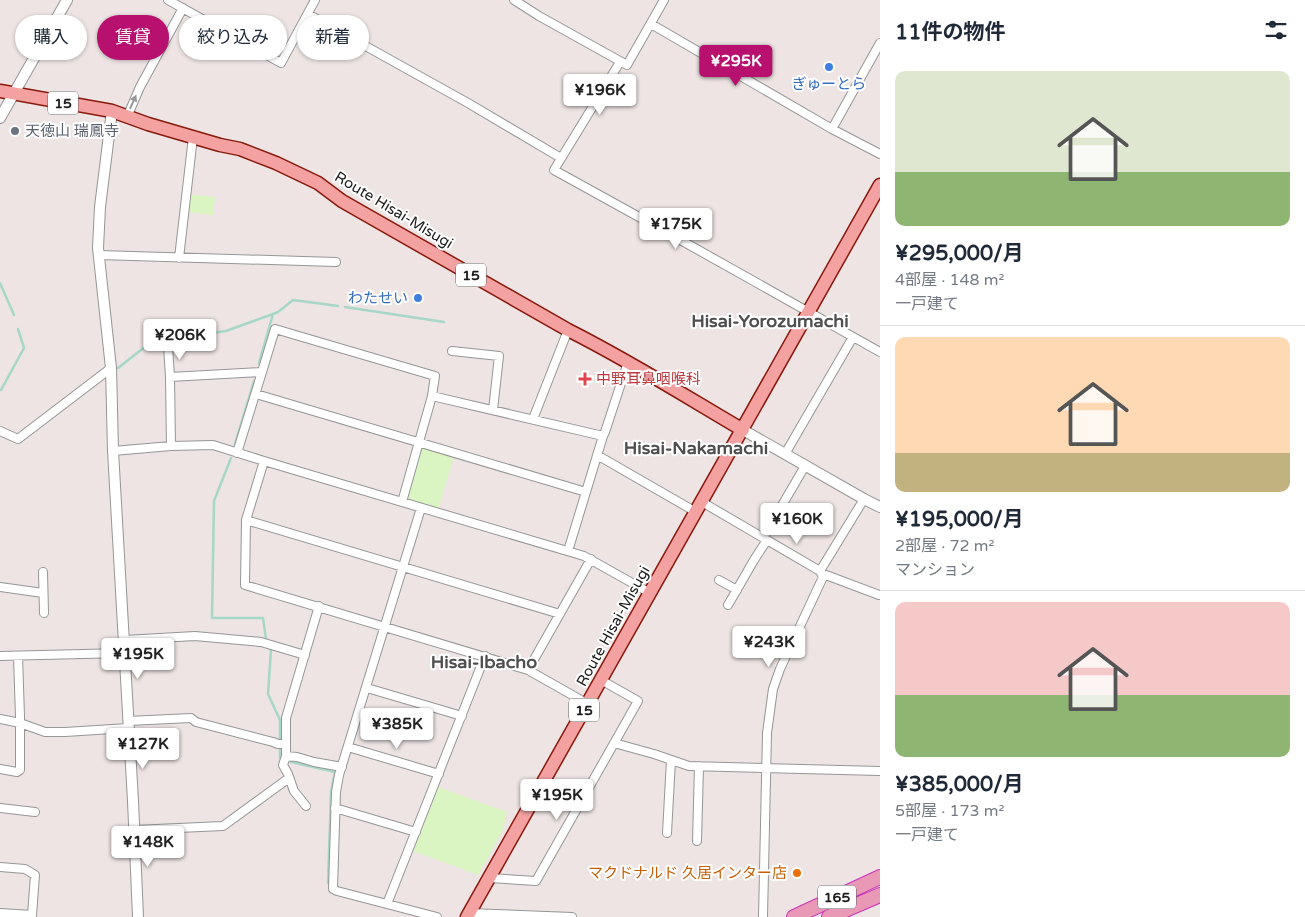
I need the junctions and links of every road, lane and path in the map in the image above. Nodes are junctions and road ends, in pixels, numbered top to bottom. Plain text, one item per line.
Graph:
1 (67, 0) edge
2 (168, 0) edge
3 (315, 0) edge
4 (514, 0) edge
5 (664, 0) edge
6 (183, 8) junction
7 (308, 14) junction
8 (651, 24) junction
9 (880, 43) edge
10 (620, 62) junction
11 (0, 91) edge
12 (14, 94) junction
13 (112, 111) junction
14 (127, 117) junction
15 (0, 118) edge
16 (832, 129) junction
17 (193, 137) junction
18 (880, 154) edge
19 (561, 158) junction
20 (880, 185) edge
21 (99, 255) junction
22 (179, 258) junction
23 (336, 262) dead end
24 (808, 312) junction
25 (568, 330) junction
26 (853, 336) junction
27 (168, 346) dead end
28 (452, 351) dead end
29 (880, 352) edge
30 (628, 362) junction
31 (110, 368) junction
32 (262, 372) junction
33 (170, 376) junction
34 (256, 394) junction
35 (432, 396) junction
36 (493, 410) junction
37 (533, 419) junction
38 (743, 430) junction
39 (0, 431) edge
40 (602, 436) junction
41 (419, 443) junction
42 (171, 446) junction
43 (113, 451) junction
44 (237, 453) junction
45 (785, 454) junction
46 (597, 455) junction
47 (264, 461) junction
48 (805, 466) junction
49 (586, 492) junction
50 (864, 500) junction
51 (402, 502) junction
52 (699, 507) junction
53 (880, 507) edge
54 (422, 508) junction
55 (246, 520) junction
56 (765, 539) junction
57 (568, 551) junction
58 (591, 559) junction
59 (403, 567) junction
60 (43, 572) dead end
61 (821, 573) junction
62 (720, 580) dead end
63 (0, 587) edge
64 (737, 590) junction
65 (43, 593) junction
66 (650, 593) junction
67 (879, 595) edge
68 (728, 605) dead end
69 (319, 606) junction
70 (44, 613) dead end
71 (560, 614) junction
72 (385, 626) junction
73 (124, 640) junction
74 (124, 654) junction
75 (305, 655) junction
76 (0, 656) edge
77 (18, 656) junction
78 (486, 656) junction
79 (528, 670) junction
80 (601, 680) junction
81 (367, 688) junction
82 (588, 704) junction
83 (462, 716) junction
84 (0, 719) edge
85 (20, 723) junction
86 (128, 725) junction
87 (282, 744) junction
88 (614, 744) junction
89 (348, 747) junction
90 (286, 756) junction
91 (671, 760) junction
92 (700, 766) junction
93 (342, 768) junction
94 (766, 768) junction
95 (0, 769) edge
96 (880, 771) edge
97 (438, 774) junction
98 (289, 778) junction
99 (306, 806) dead end
100 (0, 808) edge
101 (335, 808) junction
102 (34, 812) dead end
103 (134, 830) junction
104 (416, 832) junction
105 (667, 833) dead end
106 (697, 841) dead end
107 (0, 867) edge
108 (880, 877) edge
109 (489, 878) junction
110 (880, 894) edge
111 (387, 904) junction
112 (0, 913) edge
113 (468, 915) edge
114 (488, 916) edge
115 (138, 917) edge
116 (437, 917) edge
117 (572, 917) edge
118 (763, 917) edge
119 (794, 917) edge
120 (829, 917) edge

1 - 12 street
2 - 6 street
3 - 7 street
4 - 10 street
5 - 8 street
6 - 7 street
14 -> 6 street
7 - 19 street
8 - 10 street
8 - 16 street
9 - 16 street
10 - 19 street
11 - 12 main road, Route Hisai-Misugi / 15
12 - 13 main road, Route Hisai-Misugi / 15
12 - 15 street
13 - 14 main road, Route Hisai-Misugi / 15
13 - 21 street
14 - 17 main road, Route Hisai-Misugi / 15
16 - 18 street
17 - 22 street
17 - 25 main road, Route Hisai-Misugi / 15
19 - 24 street
20 - 24 main road, Route Hisai-Misugi / 15
21 - 22 street
21 - 31 street
22 - 23 street
24 - 26 street
24 - 38 main road, Route Hisai-Misugi / 15
25 - 30 main road, Route Hisai-Misugi / 15
25 - 37 street
26 - 29 street
26 - 45 street
27 - 33 street
28 - 36 street
30 - 38 main road, Route Hisai-Misugi / 15
30 - 40 street
31 - 39 street
31 - 43 street
32 - 33 street
32 - 34 street
32 - 35 street
33 - 42 street
34 - 41 street
34 - 44 street
35 - 36 street
35 - 41 street
36 - 37 street
37 - 40 street
38 - 45 street
38 - 52 main road, Route Hisai-Misugi / 15
40 - 46 street
41 - 49 street
41 - 51 street
42 - 43 street
42 - 44 street
43 - 73 street
44 - 47 street
45 - 48 street
46 - 49 street
46 - 52 street
47 - 51 street
47 - 55 street
48 - 50 street
48 - 56 street
49 - 57 street
50 - 53 street
50 - 61 street
51 - 54 street
52 - 56 street
52 - 66 main road, Route Hisai-Misugi / 15
54 - 57 street
54 - 59 street
55 - 59 street
55 - 69 street
56 - 61 street
56 - 64 street
57 - 58 street
58 - 66 street
58 - 71 street
59 - 71 street
59 - 72 street
60 - 65 street
61 - 67 street
61 - 94 street
62 - 64 street
63 - 65 street
64 - 68 street
65 - 70 street
66 - 80 main road, Route Hisai-Misugi / 15
69 - 72 street
69 - 75 street
71 - 79 street
72 - 78 street
72 - 81 street
73 - 74 street
73 - 75 street
74 - 77 street
74 - 86 street
75 - 87 street
76 - 77 street
77 - 85 street
78 - 79 street
78 - 83 street
79 - 82 street
80 - 82 main road, Route Hisai-Misugi / 15
80 - 88 street
81 - 83 street
81 - 89 street
82 - 109 main road, Route Hisai-Misugi / 15
83 - 97 street
84 - 85 street
85 - 86 street
85 - 95 street
86 - 87 street
86 - 103 street
87 - 90 street
88 - 91 street
88 - 109 street
89 - 93 street
89 - 97 street
90 - 93 street
90 - 98 street
91 - 92 street
91 - 105 street
92 - 94 street
92 - 106 street
93 - 101 street
94 - 96 street
94 - 118 street
97 - 104 street
98 - 99 street
98 - 103 street
100 - 102 street
101 - 104 street
101 - 111 street
103 - 115 street
104 - 111 street
107 - 112 street
108 - 119 highway, 165
109 - 113 main road, Route Hisai-Misugi / 15
110 - 120 highway, 165
111 - 116 street
113 - 114 street
114 - 117 street

